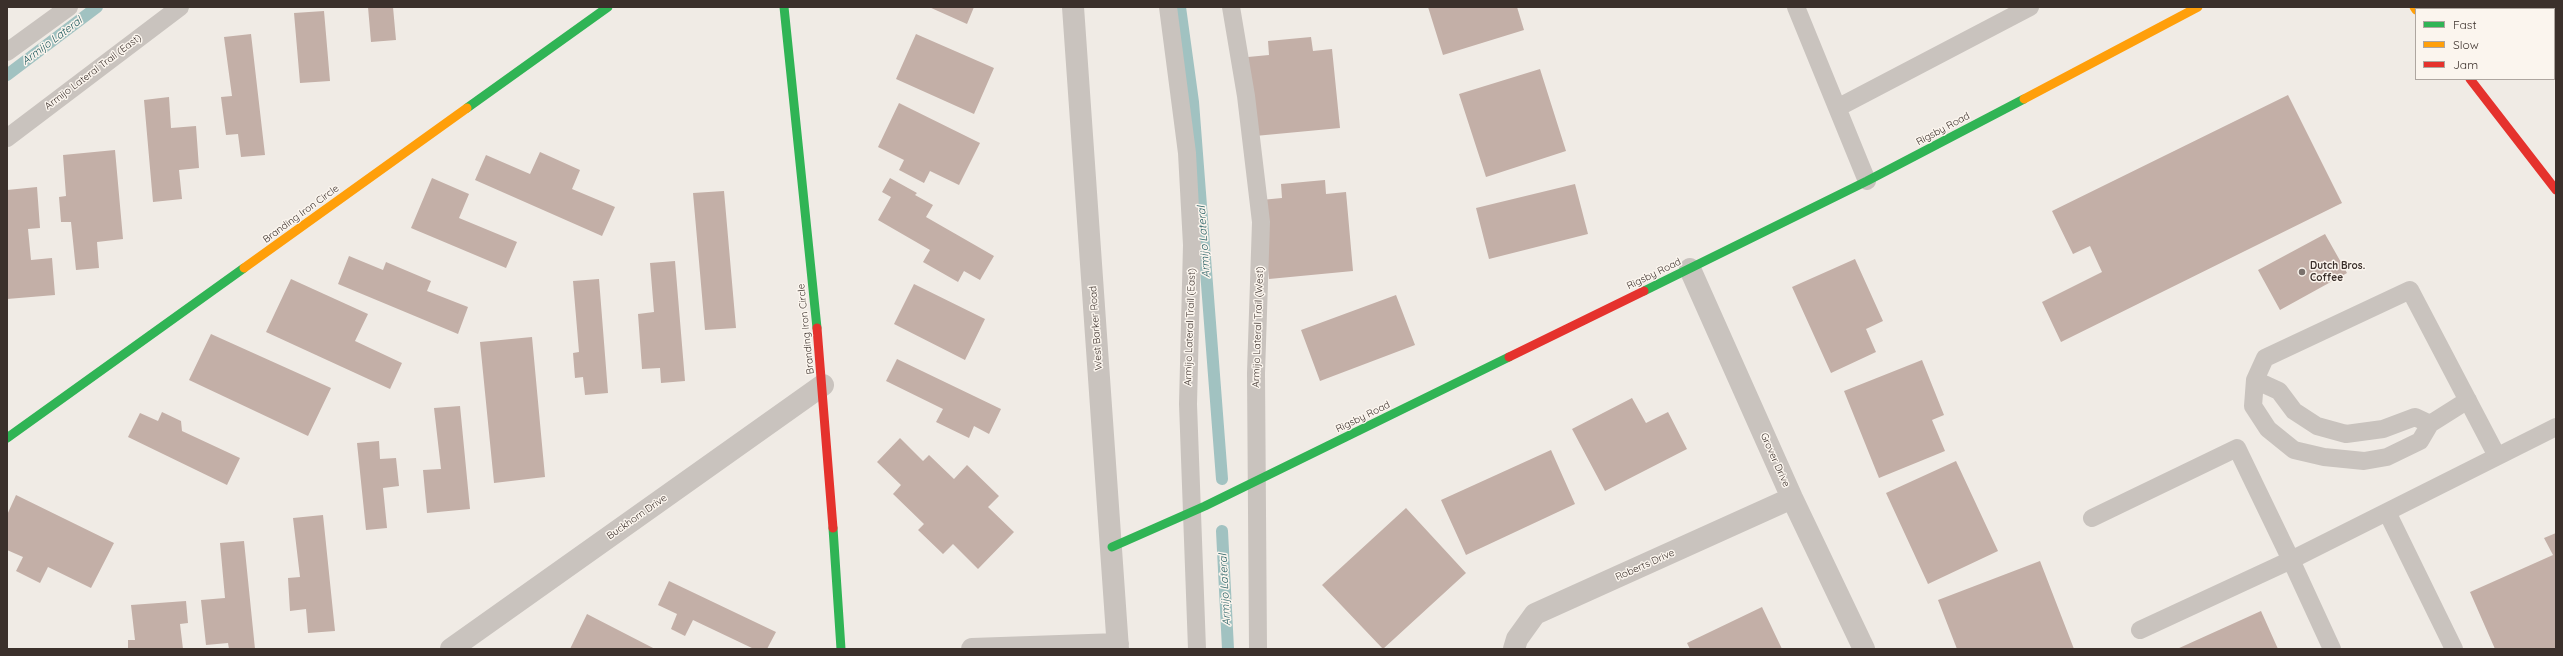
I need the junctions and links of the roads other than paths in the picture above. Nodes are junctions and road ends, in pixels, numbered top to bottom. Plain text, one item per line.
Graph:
1 (69, 7) edge
2 (180, 7) edge
3 (608, 7) edge
4 (784, 7) edge
5 (1073, 7) edge
6 (1168, 7) edge
7 (1231, 7) edge
8 (1796, 7) edge
9 (2030, 7) edge
10 (2187, 10) edge
11 (7, 52) edge
12 (2471, 80) edge
13 (1838, 107) junction
14 (7, 138) edge
15 (1867, 181) junction
16 (2556, 190) edge
17 (1690, 269) junction
18 (2255, 380) junction
19 (823, 385) junction
20 (2468, 400) junction
21 (2430, 424) junction
22 (2556, 427) edge
23 (7, 438) edge
24 (2498, 456) junction
25 (1256, 481) junction
26 (1792, 498) junction
27 (1193, 511) junction
28 (2387, 512) junction
29 (2092, 518) dead end
30 (1112, 547) junction
31 (2291, 560) junction
32 (2140, 630) dead end
33 (1118, 646) edge
34 (451, 649) edge
35 (841, 649) edge
36 (972, 649) edge
37 (1197, 649) edge
38 (1258, 649) edge
39 (1514, 649) edge
40 (1864, 649) edge
41 (2332, 649) edge
42 (2454, 649) edge

1 - 11 lane
2 - 14 lane, Armijo Lateral Trail (East)
3 - 23 street, Branding Iron Circle
4 - 19 street, Branding Iron Circle
5 - 30 street, West Barker Road
6 - 27 lane, Armijo Lateral Trail (East)
7 - 25 lane, Armijo Lateral Trail (West)
8 - 13 lane
9 - 13 lane
10 - 15 street, Rigsby Road
12 - 16 street
13 - 15 lane
15 - 17 street, Rigsby Road
17 - 25 street, Rigsby Road
17 - 26 street, Grover Drive
18 - 20 lane
18 - 21 lane
18 - 21 lane
19 - 34 street, Buckhorn Drive
19 - 35 street, Branding Iron Circle
20 - 21 lane
20 - 24 lane
22 - 24 lane
24 - 28 lane
25 - 27 street, Rigsby Road
25 - 38 lane, Armijo Lateral Trail (West)
26 - 39 street, Roberts Drive
26 - 40 street, Grover Drive
27 - 30 street, Rigsby Road
27 - 37 lane, Armijo Lateral Trail (East)
28 - 31 lane
28 - 42 lane
29 - 31 lane
30 - 33 street, West Barker Road
31 - 32 lane
31 - 41 lane
33 - 36 street

